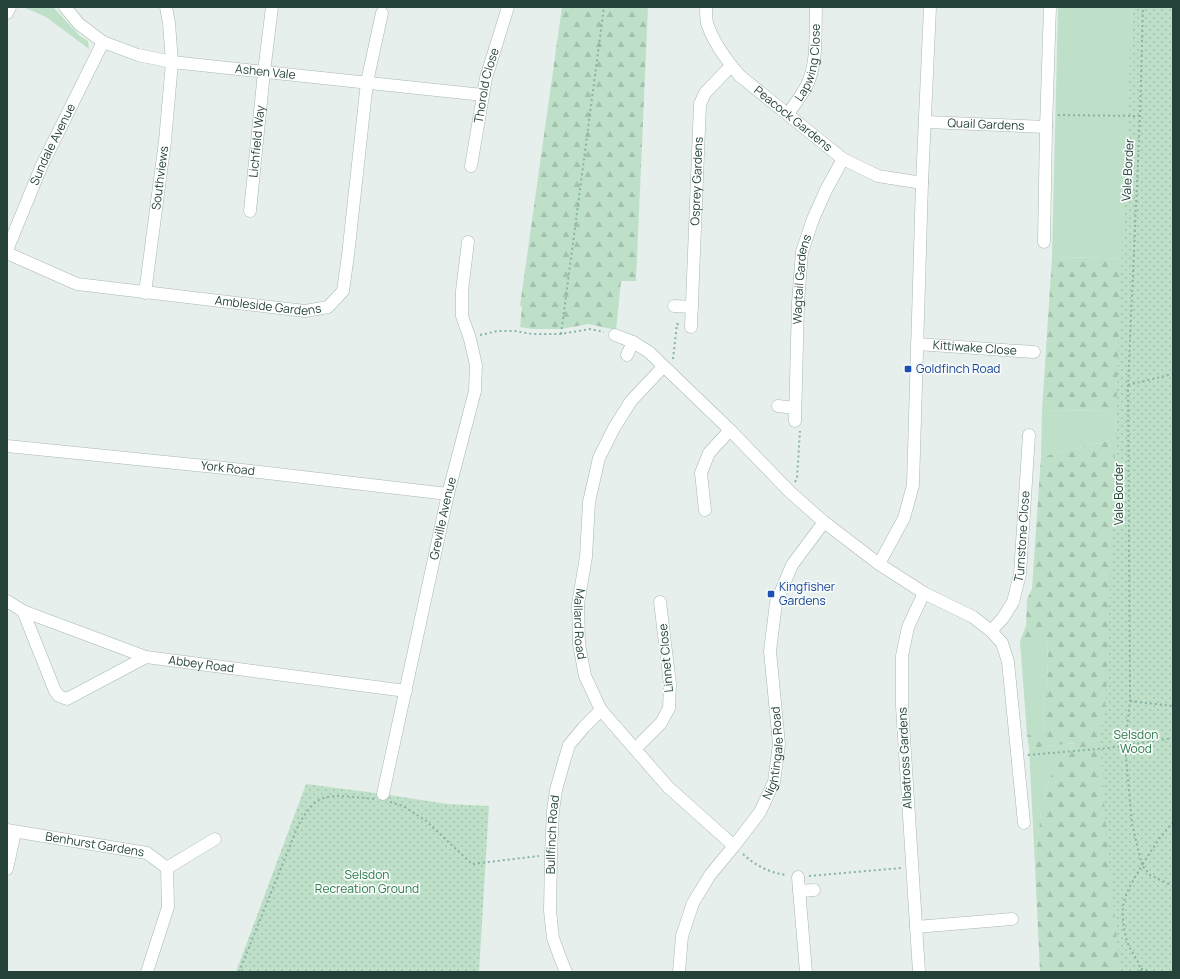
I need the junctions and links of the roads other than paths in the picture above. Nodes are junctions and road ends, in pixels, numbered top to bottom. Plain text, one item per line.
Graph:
1 (10, 7) edge
2 (65, 7) edge
3 (166, 7) edge
4 (272, 7) edge
5 (508, 7) edge
6 (706, 7) edge
7 (816, 7) edge
8 (930, 7) edge
9 (1050, 7) edge
10 (7, 13) edge
11 (382, 13) dead end
12 (104, 42) junction
13 (172, 62) junction
14 (731, 66) junction
15 (264, 72) junction
16 (367, 82) junction
17 (483, 95) junction
18 (788, 114) junction
19 (1046, 121) junction
20 (926, 122) junction
21 (843, 159) junction
22 (471, 166) dead end
23 (922, 182) junction
24 (250, 211) dead end
25 (468, 242) dead end
26 (1044, 242) dead end
27 (7, 250) edge
28 (7, 253) edge
29 (145, 293) junction
30 (674, 306) dead end
31 (692, 307) junction
32 (691, 327) road end
33 (615, 335) road end
34 (633, 342) junction
35 (917, 344) junction
36 (1034, 352) dead end
37 (626, 355) dead end
38 (664, 367) junction
39 (778, 406) dead end
40 (795, 408) junction
41 (795, 421) road end
42 (730, 430) junction
43 (1029, 435) dead end
44 (7, 446) edge
45 (448, 494) junction
46 (705, 510) dead end
47 (824, 522) junction
48 (879, 564) junction
49 (924, 592) junction
50 (7, 601) edge
51 (660, 602) dead end
52 (23, 611) junction
53 (991, 631) junction
54 (146, 657) junction
55 (406, 691) junction
56 (601, 710) junction
57 (635, 750) junction
58 (382, 797) road end
59 (1024, 822) dead end
60 (11, 831) edge
61 (215, 839) dead end
62 (734, 846) junction
63 (167, 868) junction
64 (7, 869) edge
65 (798, 877) road end
66 (814, 890) dead end
67 (799, 891) junction
68 (1012, 919) dead end
69 (916, 928) junction
70 (147, 972) edge
71 (566, 972) edge
72 (679, 972) edge
73 (806, 972) edge
74 (919, 972) edge

1 - 10 street
2 - 12 street, Ashen Vale
3 - 13 street, Southviews
4 - 15 street, Lichfield Way
5 - 17 street, Thorold Close
6 - 14 street, Peacock Gardens
7 - 18 street, Lapwing Close
8 - 20 street
9 - 19 street
11 - 16 street, Ambleside Gardens
12 - 13 street, Ashen Vale
12 - 27 street, Sundale Avenue
13 - 15 street, Ashen Vale
13 - 29 street, Southviews
14 - 18 street, Peacock Gardens
14 - 31 street, Osprey Gardens
15 - 16 street, Ashen Vale
15 - 24 street, Lichfield Way
16 - 17 street, Ashen Vale
16 - 29 street, Ambleside Gardens
17 - 22 street, Thorold Close
18 - 21 street, Peacock Gardens
19 - 20 street, Quail Gardens
19 - 26 street
20 - 23 street
21 - 23 street, Peacock Gardens
21 - 40 street, Wagtail Gardens
23 - 35 street
25 - 45 street, Greville Avenue
28 - 29 street, Ambleside Gardens
30 - 31 street
31 - 32 street, Osprey Gardens
33 - 34 street
34 - 37 street
34 - 38 street
35 - 36 street, Kittiwake Close
35 - 48 street
38 - 42 street
38 - 56 street, Mallard Road
39 - 40 street
40 - 41 street, Wagtail Gardens
42 - 46 street
42 - 47 street
43 - 53 street, Turnstone Close
44 - 45 street, York Road
45 - 55 street, Greville Avenue
47 - 48 street
47 - 62 street, Nightingale Road
48 - 49 street
49 - 53 street
49 - 69 street, Albatross Gardens
50 - 52 street, Abbey Road
51 - 57 street, Linnet Close
52 - 54 street, Abbey Road
52 - 54 street
53 - 59 street
54 - 55 street, Abbey Road
55 - 58 street, Greville Avenue
56 - 57 street, Mallard Road
56 - 71 street, Bullfinch Road
57 - 62 street, Mallard Road
60 - 63 street, Benhurst Gardens
60 - 64 street
61 - 63 street
62 - 72 street, Nightingale Road
63 - 70 street
65 - 67 street
66 - 67 street
67 - 73 street
68 - 69 street
69 - 74 street, Albatross Gardens

